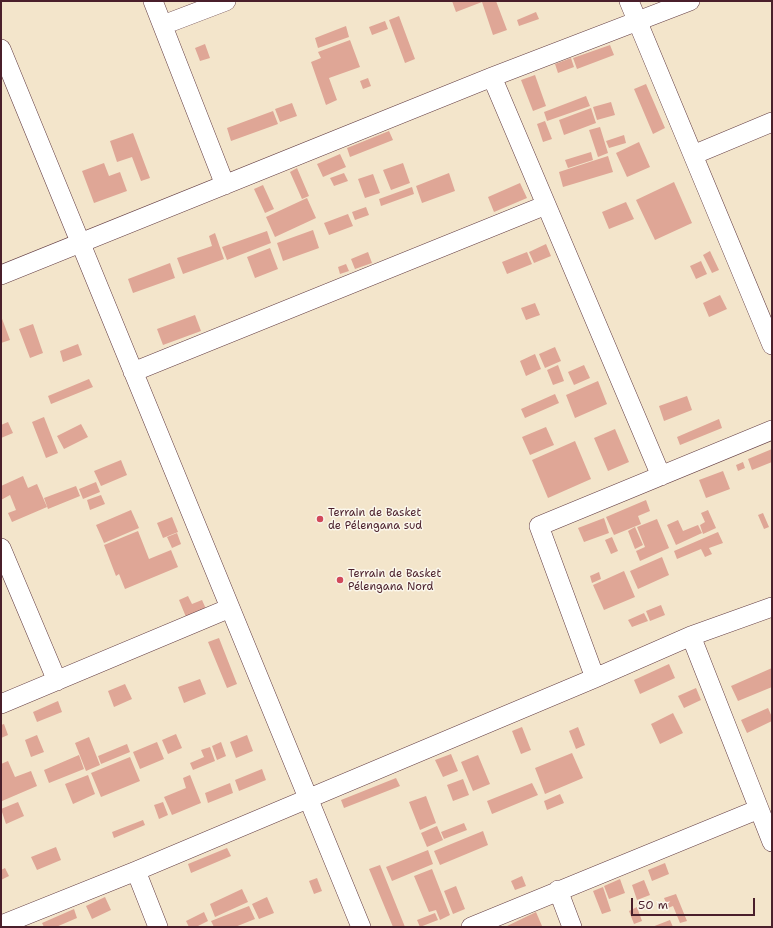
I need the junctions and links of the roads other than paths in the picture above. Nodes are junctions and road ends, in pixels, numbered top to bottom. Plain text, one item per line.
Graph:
1 (153, 1) edge
2 (226, 1) edge
3 (630, 1) edge
4 (690, 1) edge
5 (638, 21) junction
6 (163, 25) junction
7 (1, 49) edge
8 (492, 77) junction
9 (772, 122) edge
10 (693, 155) junction
11 (225, 185) junction
12 (546, 205) junction
13 (80, 243) junction
14 (1, 275) edge
15 (772, 345) edge
16 (133, 372) junction
17 (772, 430) edge
18 (661, 476) junction
19 (1, 548) edge
20 (772, 607) edge
21 (230, 608) junction
22 (692, 636) junction
23 (595, 678) junction
24 (57, 681) junction
25 (1, 704) edge
26 (308, 799) junction
27 (759, 809) junction
28 (772, 842) edge
29 (136, 871) junction
30 (558, 890) junction
31 (1, 925) edge
32 (158, 927) edge
33 (361, 927) edge
34 (471, 927) edge
35 (572, 927) edge

1 - 6 street
2 - 6 street
3 - 5 street
4 - 5 street
5 - 8 street
5 - 10 street
6 - 11 street
7 - 13 street
8 - 11 street
8 - 12 street
9 - 10 street
10 - 15 street
11 - 13 street
12 - 16 street
12 - 18 street
13 - 14 street
13 - 16 street
16 - 21 street
17 - 18 street
18 - 23 street
19 - 24 street
20 - 22 street
21 - 24 street
21 - 26 street
22 - 23 street
22 - 27 street
23 - 26 street
24 - 25 street
26 - 29 street
26 - 33 street
27 - 28 street
27 - 30 street
29 - 31 street
29 - 32 street
30 - 34 street
30 - 35 street

